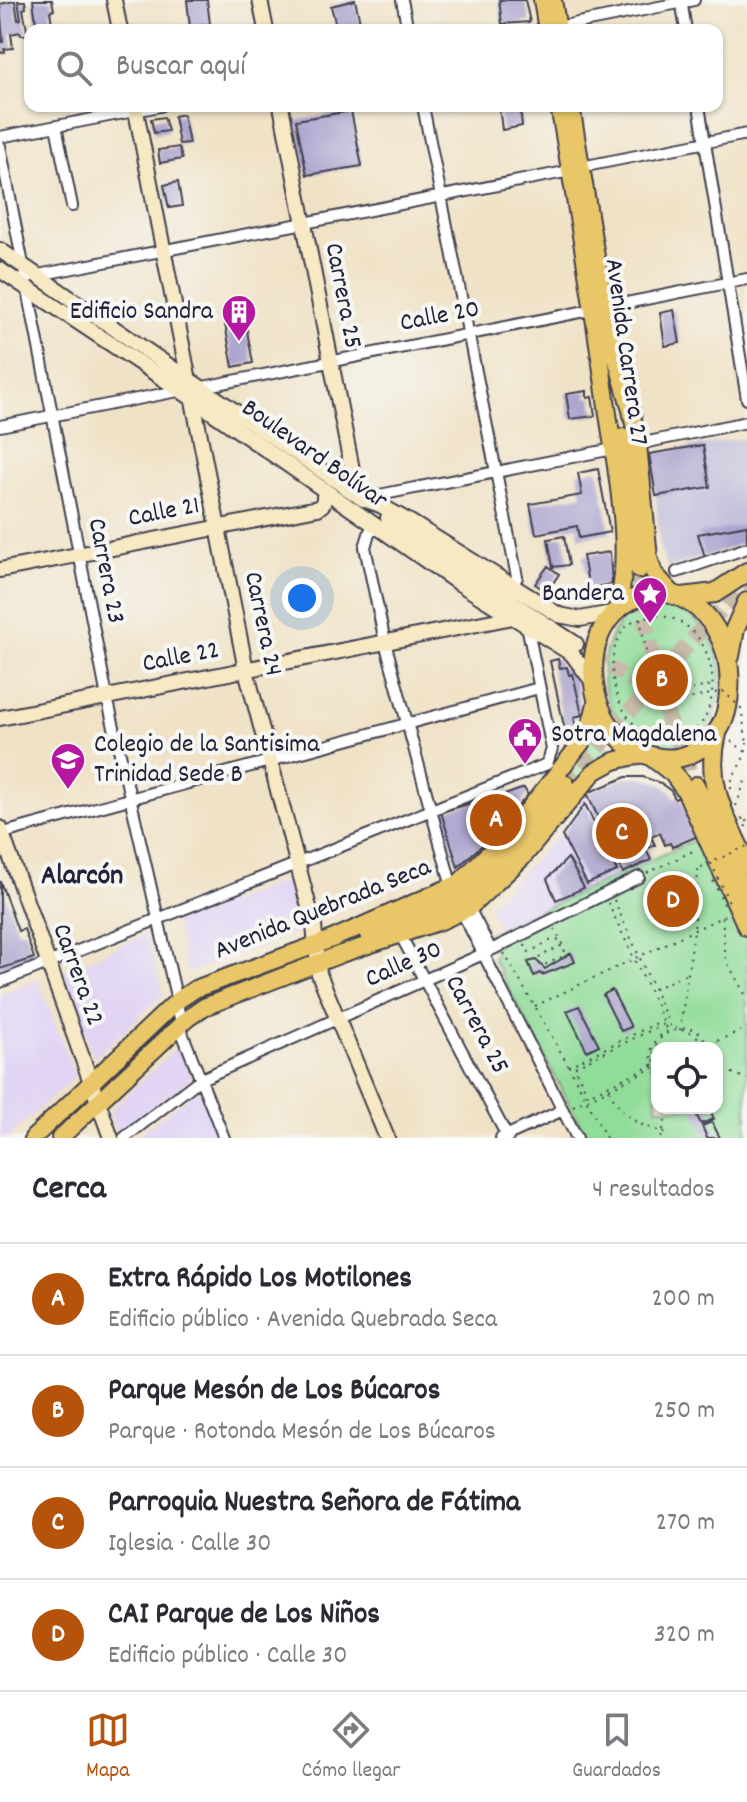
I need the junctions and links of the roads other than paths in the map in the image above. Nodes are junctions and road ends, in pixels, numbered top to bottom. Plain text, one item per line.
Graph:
1 (114, 0) edge
2 (260, 0) edge
3 (402, 0) edge
4 (542, 0) edge
5 (553, 0) edge
6 (694, 0) edge
7 (681, 1) edge
8 (119, 24) edge
9 (265, 24) edge
10 (407, 24) edge
11 (550, 24) edge
12 (552, 24) edge
13 (575, 24) edge
14 (685, 24) edge
15 (117, 112) edge
16 (136, 112) edge
17 (282, 112) edge
18 (424, 112) edge
19 (561, 112) edge
20 (571, 112) edge
21 (700, 112) edge
22 (56, 126) junction
23 (747, 134) edge
24 (0, 137) edge
25 (705, 143) junction
26 (0, 146) edge
27 (576, 169) junction
28 (441, 196) junction
29 (72, 206) dead end
30 (303, 223) junction
31 (0, 250) edge
32 (163, 250) junction
33 (0, 270) edge
34 (21, 278) edge
35 (747, 279) edge
36 (728, 282) junction
37 (52, 306) junction
38 (599, 309) junction
39 (32, 312) junction
40 (608, 329) junction
41 (468, 334) junction
42 (331, 361) junction
43 (190, 389) junction
44 (747, 399) edge
45 (52, 416) junction
46 (747, 422) edge
47 (0, 426) edge
48 (638, 444) junction
49 (613, 449) junction
50 (495, 473) junction
51 (325, 491) junction
52 (360, 497) junction
53 (218, 527) junction
54 (379, 529) junction
55 (747, 548) edge
56 (79, 554) junction
57 (0, 570) edge
58 (639, 570) tunnel mouth
59 (677, 572) dead end
60 (747, 572) edge
61 (512, 587) junction
62 (678, 595) junction
63 (747, 602) edge
64 (615, 610) junction
65 (513, 617) junction
66 (527, 625) junction
67 (385, 642) junction
68 (576, 644) tunnel mouth
69 (729, 663) junction
70 (246, 670) junction
71 (539, 688) junction
72 (596, 692) junction
73 (107, 697) junction
74 (0, 718) edge
75 (406, 724) junction
76 (723, 735) junction
77 (648, 755) junction
78 (270, 760) junction
79 (566, 784) tunnel mouth
80 (696, 785) tunnel mouth
81 (131, 798) junction
82 (429, 812) junction
83 (1, 832) edge
84 (298, 864) junction
85 (747, 864) edge
86 (639, 877) road end
87 (452, 887) junction
88 (747, 896) edge
89 (465, 910) junction
90 (157, 920) junction
91 (747, 926) edge
92 (401, 936) junction
93 (324, 941) junction
94 (491, 950) junction
95 (48, 963) junction
96 (317, 963) junction
97 (424, 980) junction
98 (0, 982) edge
99 (177, 1001) junction
100 (337, 1019) junction
101 (181, 1025) junction
102 (199, 1080) junction
103 (91, 1084) junction
104 (98, 1103) junction
105 (563, 1110) junction
106 (506, 1137) edge
107 (33, 1138) edge
108 (60, 1138) edge
109 (111, 1138) edge
110 (124, 1138) edge
111 (224, 1138) edge
112 (387, 1138) edge
113 (577, 1138) edge

1 - 8 street
2 - 9 street
3 - 10 street
4 - 11 main road
5 - 12 main road
6 - 7 street
7 - 13 street
7 - 14 street
15 - 22 street
16 - 32 street, Carrera 24
17 - 30 street, Carrera 25
18 - 28 street
19 - 27 main road, Avenida Carrera 27
20 - 27 main road, Avenida Carrera 27
21 - 25 street
22 - 24 street
22 - 29 street
23 - 25 street
25 - 27 street
25 - 36 street
26 - 34 street, Carrera 23
27 - 28 street
27 - 38 main road, Avenida Carrera 27
28 - 30 street
28 - 41 street
30 - 32 street
30 - 42 street, Carrera 25
31 - 34 street, Boulevard Bolívar
32 - 34 street
32 - 43 street, Carrera 24
33 - 34 street, Boulevard Bolívar
34 - 37 street, Boulevard Bolívar
34 - 39 street, Carrera 23
34 - 43 street, Boulevard Bolívar
35 - 36 street, Calle 20
36 - 38 street, Calle 20
36 - 44 street
37 - 39 street
37 - 43 street, Boulevard Bolívar
38 - 40 main road, Avenida Carrera 27
38 - 41 street, Calle 20
38 - 49 main road, Avenida Carrera 27
39 - 45 street, Carrera 23
40 - 48 main road, Avenida Carrera 27
40 - 58 main road
41 - 42 street, Calle 20
41 - 50 street
42 - 43 street, Calle 20
42 - 52 street, Carrera 25
43 - 45 street, Calle 20
43 - 51 street, Boulevard Bolívar
43 - 52 street, Boulevard Bolívar
43 - 53 street, Carrera 24
45 - 47 street, Calle 20
45 - 56 street, Carrera 23
46 - 48 street
48 - 62 main road, Avenida Carrera 27
49 - 50 street
49 - 64 main road, Avenida Carrera 27
50 - 52 street
50 - 61 street
51 - 53 street, Calle 21
51 - 54 street, Boulevard Bolívar
52 - 61 street, Boulevard Bolívar
52 - 68 street
53 - 56 street, Calle 21
53 - 70 street, Carrera 24
54 - 65 street, Boulevard Bolívar
54 - 67 street
55 - 59 street
56 - 57 street, Calle 21
56 - 73 street, Carrera 23
60 - 62 highway
61 - 64 street, Boulevard Bolívar
62 - 64 highway
62 - 69 highway
63 - 69 highway
64 - 72 highway
65 - 66 street, Boulevard Bolívar
65 - 67 street, Calle 22
66 - 71 street
66 - 72 street, Boulevard Bolívar
67 - 70 street, Calle 22
67 - 75 street
69 - 76 highway
70 - 73 street, Calle 22
70 - 78 street, Carrera 24
71 - 75 street
71 - 82 street
72 - 77 highway
72 - 87 main road, Avenida Quebrada Seca
73 - 74 street, Calle 22
73 - 81 street, Carrera 23
75 - 78 street
75 - 82 street
76 - 77 highway
76 - 85 highway
77 - 89 main road, Avenida Quebrada Seca
77 - 91 highway
78 - 81 street
78 - 84 street, Carrera 24
79 - 93 main road
80 - 88 main road
81 - 83 street
81 - 90 street, Carrera 23
82 - 84 street
82 - 87 street
83 - 95 street, Carrera 22
84 - 90 street
84 - 93 street, Carrera 24
86 - 94 street, Calle 30
87 - 93 main road, Avenida Quebrada Seca
89 - 92 main road, Avenida Quebrada Seca
89 - 94 street
90 - 95 street
90 - 99 street, Carrera 23
92 - 96 main road, Avenida Quebrada Seca
92 - 97 street, Carrera 25
93 - 96 street, Carrera 24
93 - 99 main road, Avenida Quebrada Seca
94 - 97 street, Calle 30
94 - 105 street
95 - 98 street
95 - 103 street, Carrera 22
96 - 100 street, Carrera 24
96 - 101 main road, Avenida Quebrada Seca
97 - 100 street, Calle 30
97 - 106 street, Carrera 25
99 - 101 street, Carrera 23
99 - 103 main road, Avenida Quebrada Seca
100 - 102 street, Calle 30
100 - 112 street, Carrera 24
101 - 102 street, Carrera 23
101 - 104 main road, Avenida Quebrada Seca
102 - 110 street, Calle 30
102 - 111 street, Carrera 23
103 - 104 street, Carrera 22
103 - 107 main road, Avenida Quebrada Seca
104 - 108 main road, Avenida Quebrada Seca
104 - 109 street, Carrera 22
105 - 106 street
105 - 113 street

